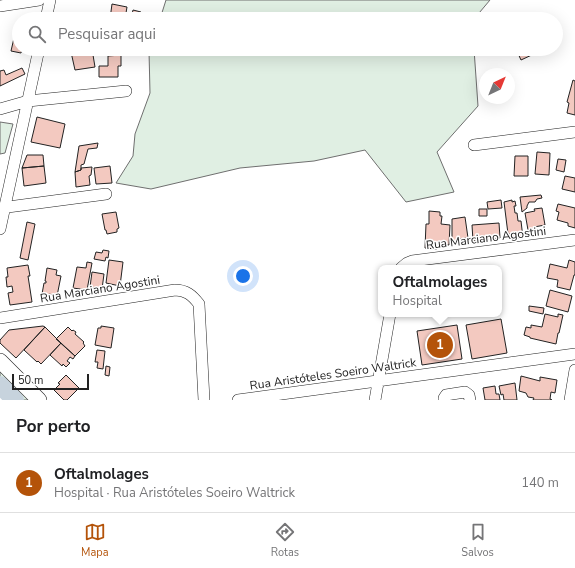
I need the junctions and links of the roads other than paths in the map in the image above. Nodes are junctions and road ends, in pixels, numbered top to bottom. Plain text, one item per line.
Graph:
1 (39, 0) edge
2 (50, 0) edge
3 (0, 6) edge
4 (47, 12) edge
5 (38, 56) edge
6 (126, 91) dead end
7 (28, 101) junction
8 (0, 109) edge
9 (575, 132) edge
10 (474, 145) dead end
11 (106, 194) dead end
12 (2, 207) edge
13 (0, 229) edge
14 (575, 240) edge
15 (405, 265) edge
16 (389, 317) edge
17 (0, 318) edge
18 (575, 354) edge
19 (0, 362) edge
20 (575, 370) edge
21 (378, 381) junction
22 (39, 400) edge
23 (204, 400) edge
24 (238, 400) edge
25 (375, 400) edge
26 (444, 400) edge
27 (470, 400) edge
28 (570, 400) edge

1 - 3 street
2 - 4 street
5 - 7 street
6 - 7 street
7 - 8 street
7 - 12 street
9 - 10 street
11 - 12 street
12 - 13 street
14 - 15 street, Rua Marciano Agostini
16 - 21 street
17 - 23 street, Rua Marciano Agostini
18 - 21 street, Rua Aristóteles Soeiro Waltrick
19 - 22 main road
20 - 28 street
21 - 24 street, Rua Aristóteles Soeiro Waltrick
21 - 25 street
26 - 27 street

